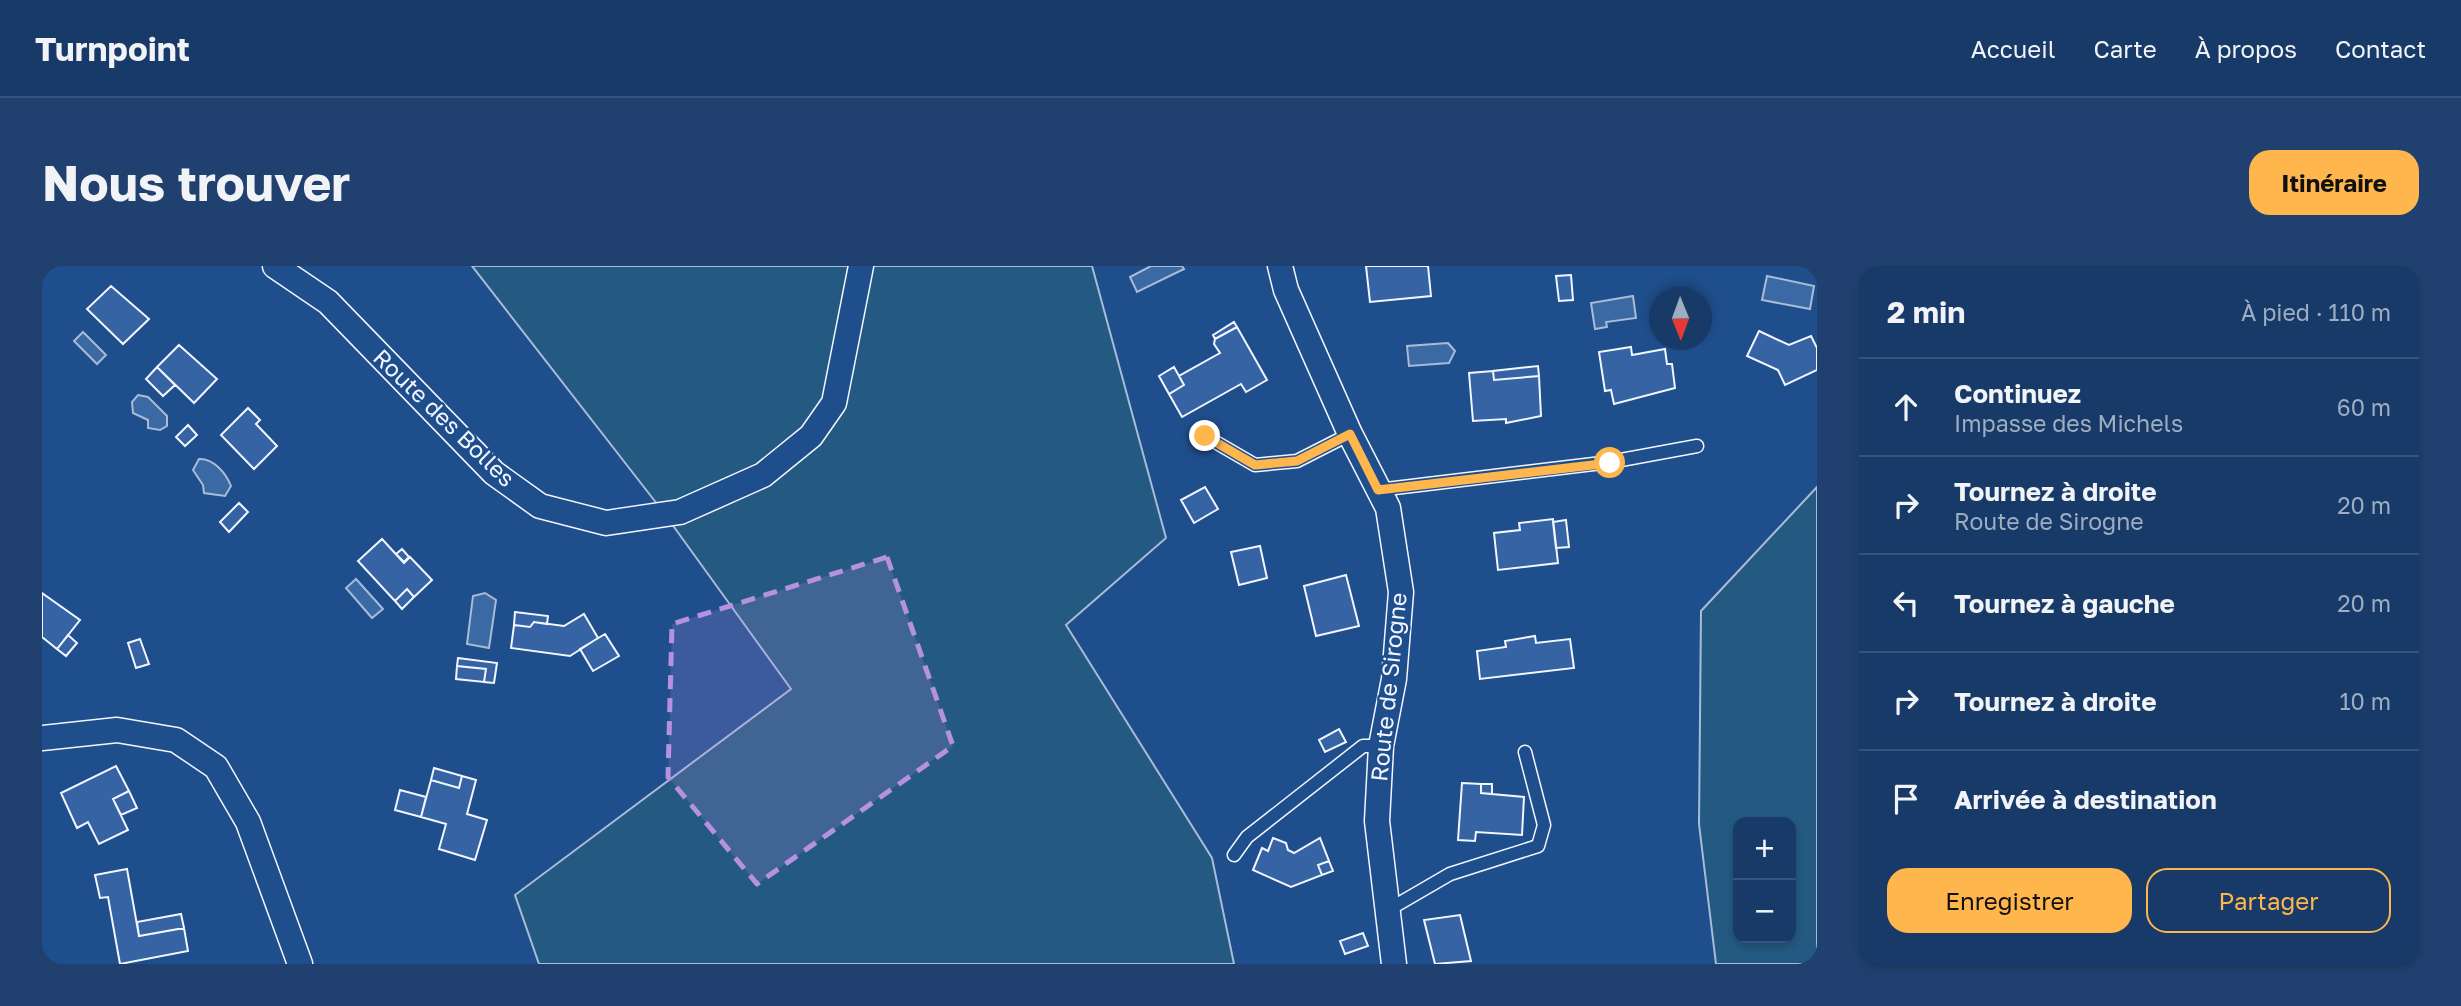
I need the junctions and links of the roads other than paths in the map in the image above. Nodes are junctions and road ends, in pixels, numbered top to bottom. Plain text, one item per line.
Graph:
1 (275, 266) edge
2 (861, 266) edge
3 (1277, 270) edge
4 (1350, 434) junction
5 (1205, 436) dead end
6 (1697, 446) dead end
7 (1378, 490) junction
8 (42, 738) edge
9 (1381, 746) junction
10 (1525, 752) dead end
11 (1234, 855) dead end
12 (1388, 911) junction
13 (300, 964) edge
14 (1394, 964) edge

1 - 2 street, Route des Bolles
3 - 4 street, Route de Sirogne
4 - 5 lane
4 - 7 street, Route de Sirogne
6 - 7 lane
7 - 9 street, Route de Sirogne
8 - 13 street
9 - 11 lane
9 - 12 street, Route de Sirogne
10 - 12 lane
12 - 14 street, Route de Sirogne

